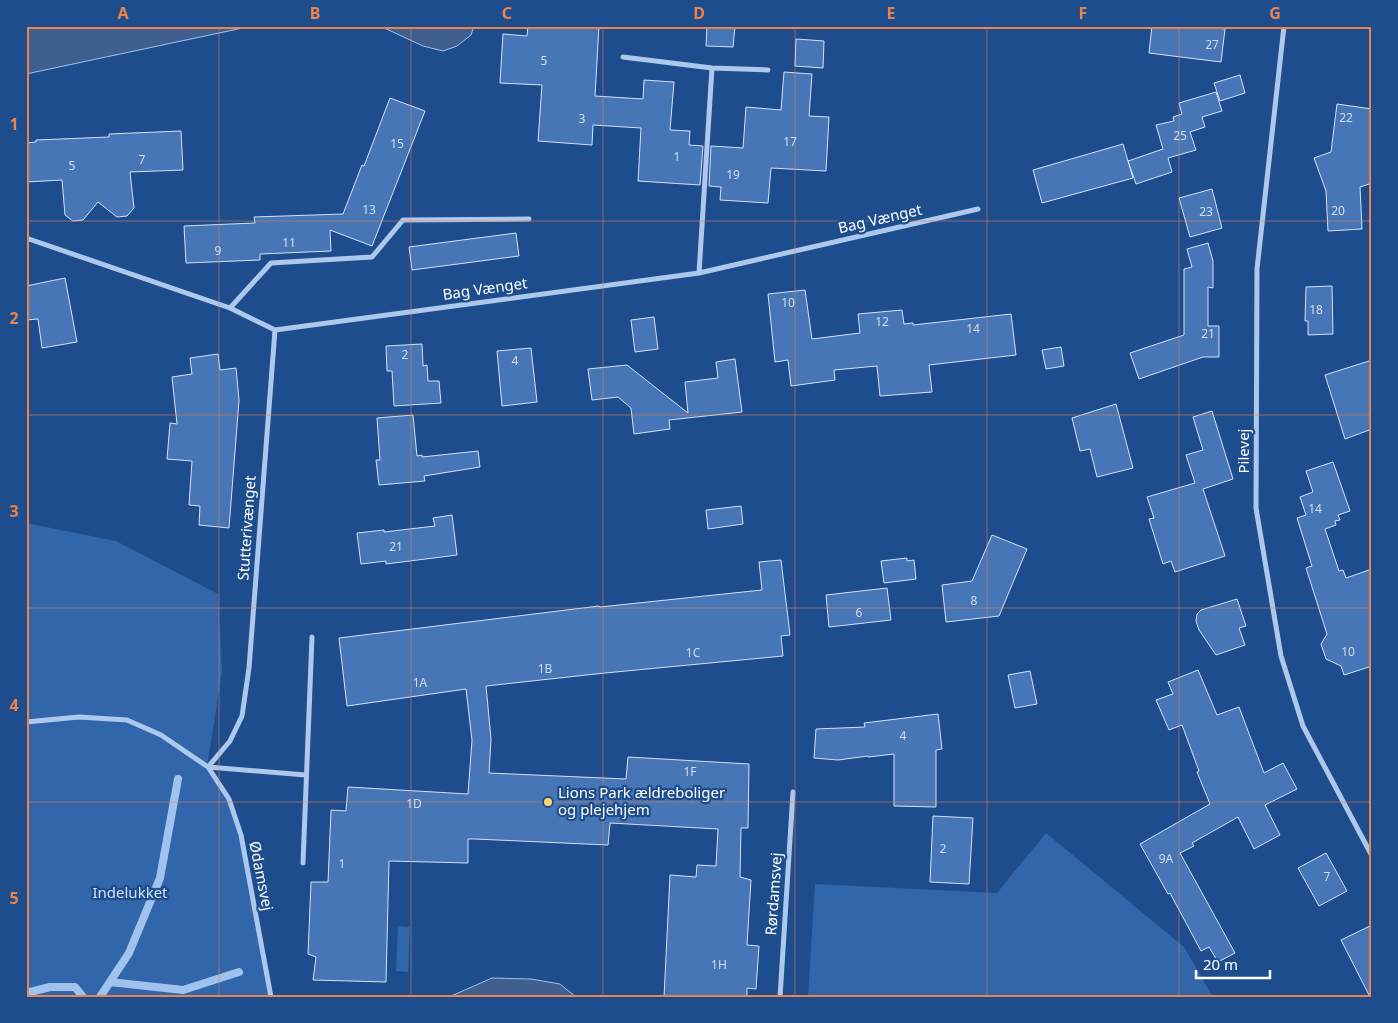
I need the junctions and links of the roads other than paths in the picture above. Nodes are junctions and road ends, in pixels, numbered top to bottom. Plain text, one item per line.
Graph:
1 (1284, 26) edge
2 (623, 58) dead end
3 (712, 68) junction
4 (768, 70) dead end
5 (978, 209) dead end
6 (529, 219) dead end
7 (26, 238) edge
8 (699, 273) junction
9 (230, 308) junction
10 (275, 330) junction
11 (312, 637) dead end
12 (26, 722) edge
13 (208, 767) junction
14 (306, 775) junction
15 (794, 792) dead end
16 (1372, 856) edge
17 (303, 863) dead end
18 (271, 997) edge
19 (780, 997) edge

1 - 16 street, Pilevej
2 - 3 street
3 - 4 street
3 - 8 street
5 - 8 street, Bag Vænget
6 - 9 street
7 - 9 street
8 - 10 street, Bag Vænget
9 - 10 street
10 - 13 street, Stutterivænget
11 - 14 street
12 - 13 street, Ødamsvej
13 - 14 street, Ødamsvej
13 - 18 street, Ødamsvej
14 - 17 street
15 - 19 street, Rørdamsvej

